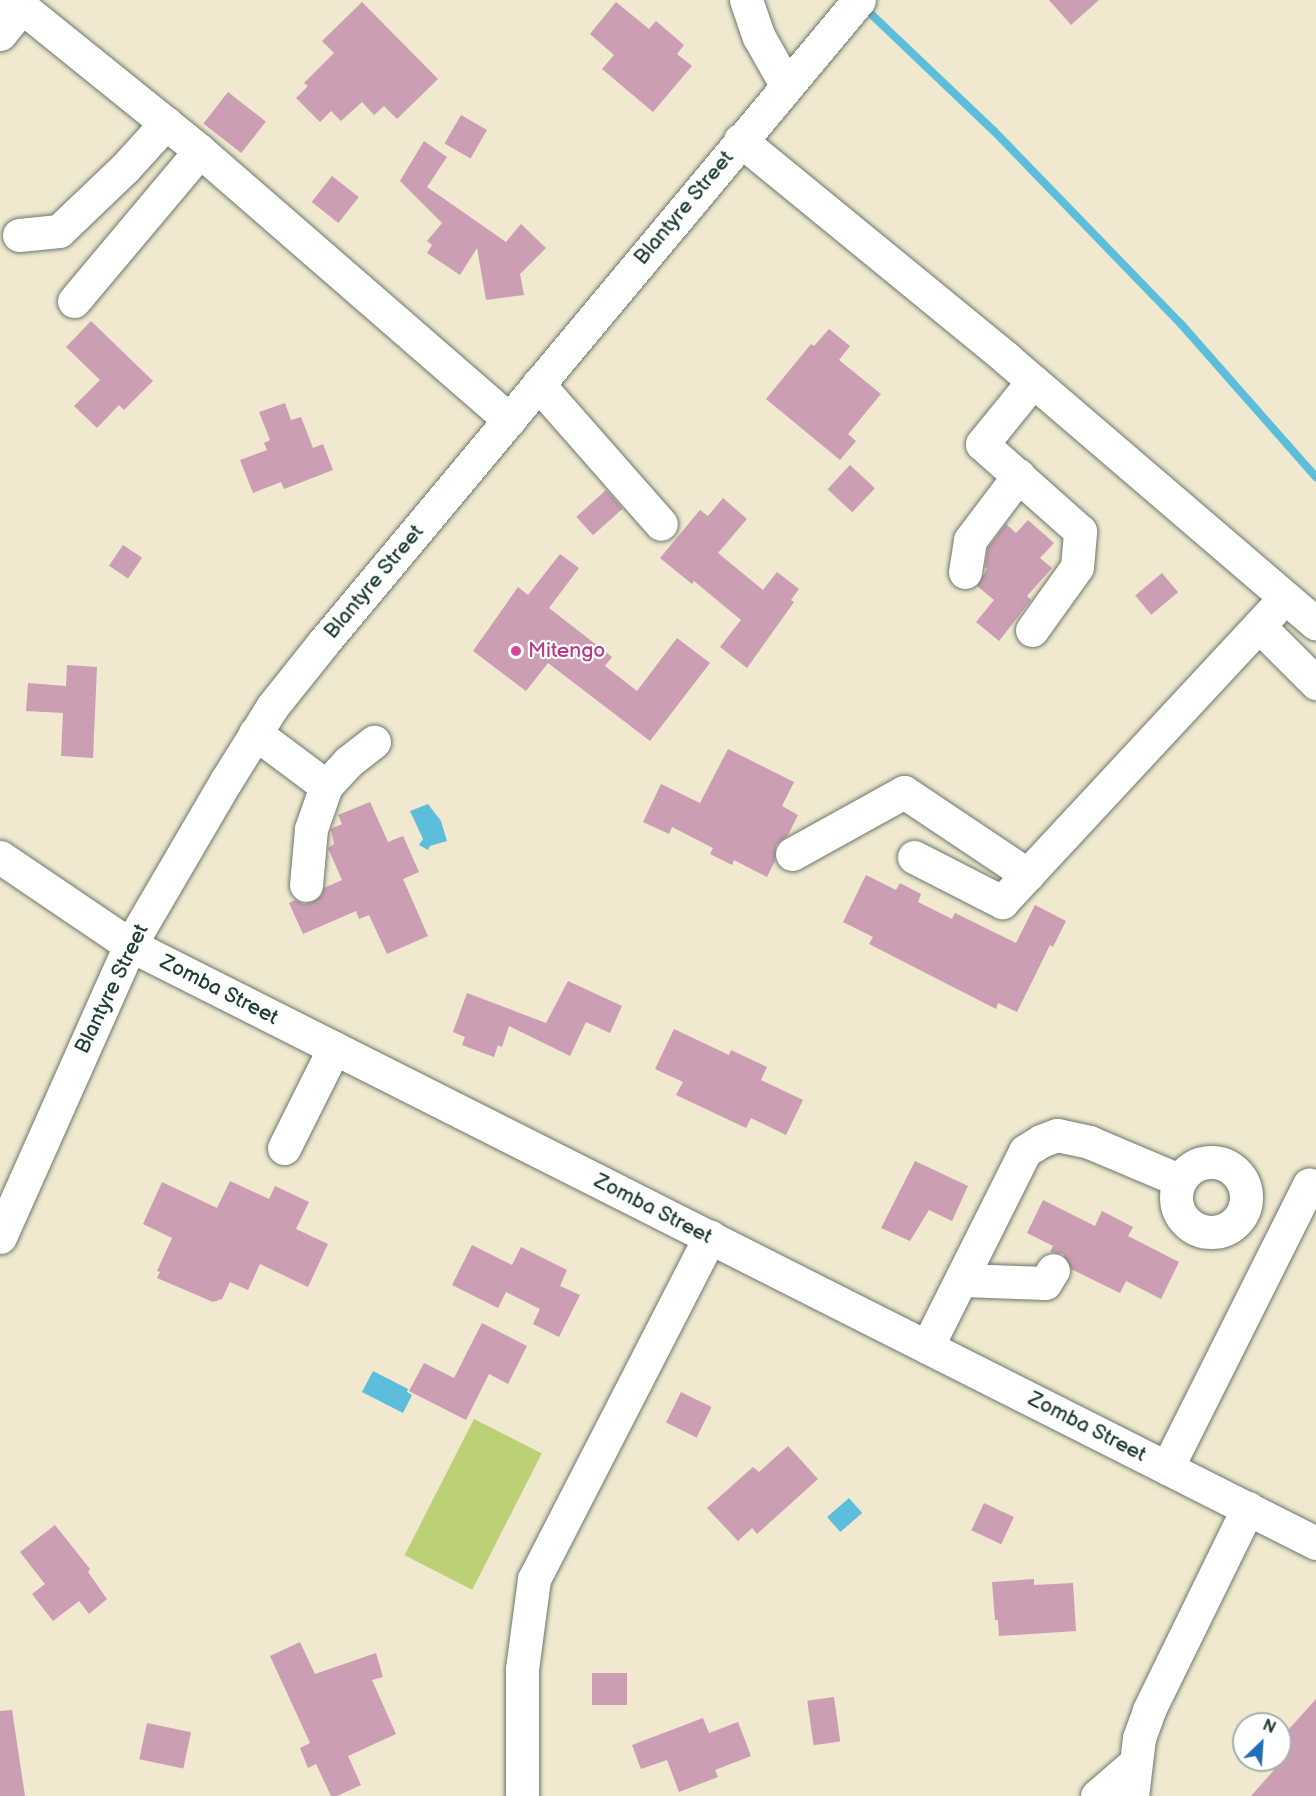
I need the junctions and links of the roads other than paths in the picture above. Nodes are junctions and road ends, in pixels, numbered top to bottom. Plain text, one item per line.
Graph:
1 (746, 0) edge
2 (859, 0) edge
3 (18, 4) edge
4 (0, 34) edge
5 (786, 86) junction
6 (166, 123) junction
7 (740, 140) junction
8 (200, 151) junction
9 (19, 235) dead end
10 (74, 301) dead end
11 (1033, 381) junction
12 (538, 384) junction
13 (509, 420) junction
14 (1019, 475) junction
15 (661, 524) dead end
16 (965, 572) dead end
17 (1284, 599) junction
18 (1316, 624) edge
19 (1259, 626) junction
20 (1032, 630) dead end
21 (1316, 683) edge
22 (255, 733) junction
23 (374, 742) dead end
24 (326, 786) junction
25 (792, 854) dead end
26 (0, 857) edge
27 (914, 857) dead end
28 (1032, 871) junction
29 (306, 885) dead end
30 (130, 945) junction
31 (334, 1048) junction
32 (284, 1148) dead end
33 (1179, 1180) dead end
34 (1309, 1185) dead end
35 (0, 1237) edge
36 (710, 1237) junction
37 (1053, 1270) dead end
38 (962, 1280) junction
39 (927, 1347) junction
40 (1167, 1468) junction
41 (1248, 1508) junction
42 (1316, 1543) edge
43 (1134, 1764) junction
44 (522, 1796) edge
45 (1097, 1796) edge
46 (1132, 1796) edge

1 - 5 street
2 - 5 street, Blantyre Street
3 - 4 street
3 - 6 street
5 - 7 street, Blantyre Street
6 - 8 street
6 - 9 street
7 - 11 street
7 - 12 street, Blantyre Street
8 - 10 street
8 - 13 street
11 - 14 street
11 - 17 street
12 - 13 street, Blantyre Street
12 - 15 street
13 - 22 street, Blantyre Street
14 - 16 street
14 - 20 street
17 - 18 street
17 - 19 street
19 - 21 street
19 - 28 street
22 - 24 street
22 - 30 street, Blantyre Street
23 - 24 street
24 - 29 street
25 - 28 street
26 - 30 street, Zomba Street
27 - 28 street
30 - 31 street, Zomba Street
30 - 35 street, Blantyre Street
31 - 32 street
31 - 36 street, Zomba Street
33 - 38 street
34 - 40 street
36 - 39 street, Zomba Street
36 - 44 street
37 - 38 street
38 - 39 street
39 - 40 street, Zomba Street
40 - 41 street, Zomba Street
41 - 42 street, Zomba Street
41 - 43 street
43 - 45 street
43 - 46 street

